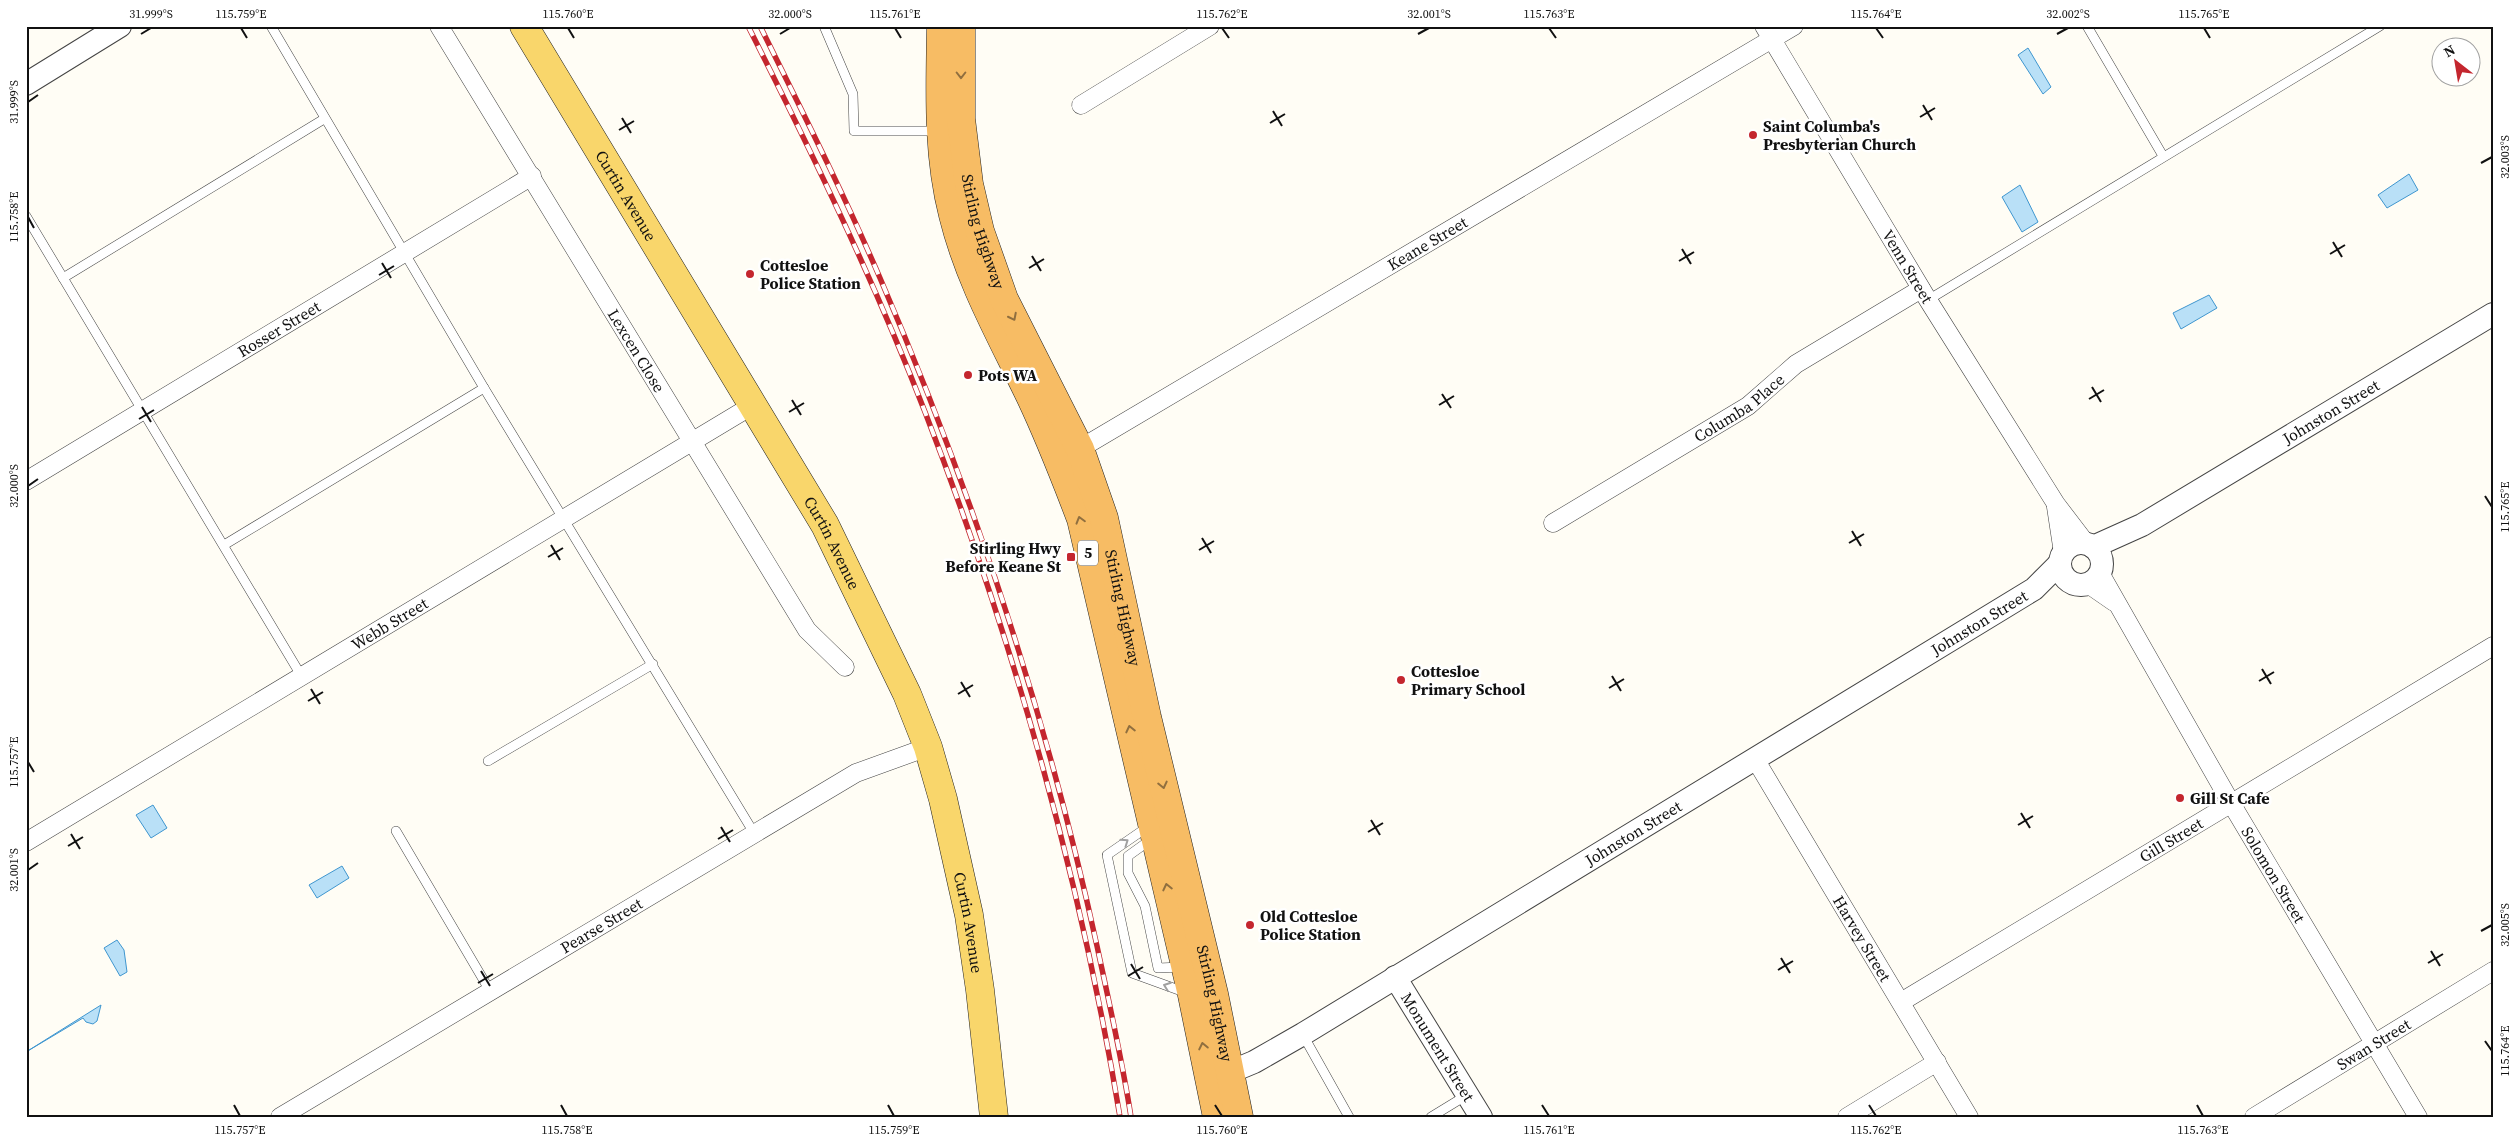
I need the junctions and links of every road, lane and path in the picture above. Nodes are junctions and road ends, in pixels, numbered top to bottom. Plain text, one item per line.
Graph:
1 (120, 26) edge
2 (271, 26) edge
3 (439, 26) edge
4 (524, 26) edge
5 (824, 26) edge
6 (941, 26) edge
7 (961, 26) edge
8 (1210, 26) edge
9 (1794, 26) edge
10 (2087, 26) edge
11 (2380, 26) edge
12 (1768, 33) edge
13 (28, 78) edge
14 (1080, 105) dead end
15 (324, 118) junction
16 (941, 131) junction
17 (2163, 156) junction
18 (532, 176) junction
19 (26, 216) edge
20 (404, 253) junction
21 (63, 278) junction
22 (1924, 294) junction
23 (2493, 314) edge
24 (484, 388) junction
25 (753, 405) junction
26 (142, 411) junction
27 (692, 441) junction
28 (1070, 455) junction
29 (26, 481) edge
30 (2056, 504) junction
31 (564, 520) junction
32 (1553, 523) dead end
33 (224, 545) junction
34 (2082, 564) junction
35 (2493, 646) edge
36 (652, 664) junction
37 (845, 667) dead end
38 (302, 677) junction
39 (928, 747) junction
40 (1755, 759) junction
41 (488, 761) dead end
42 (2231, 803) junction
43 (1160, 829) junction
44 (396, 832) dead end
45 (754, 833) junction
46 (26, 842) edge
47 (2493, 971) edge
48 (1395, 977) junction
49 (490, 991) junction
50 (1203, 994) junction
51 (1900, 1002) junction
52 (1303, 1034) junction
53 (2373, 1045) junction
54 (1937, 1062) junction
55 (1230, 1072) junction
56 (1467, 1095) junction
57 (280, 1117) edge
58 (994, 1117) edge
59 (1217, 1117) edge
60 (1240, 1117) edge
61 (1349, 1117) edge
62 (1431, 1117) edge
63 (1481, 1117) edge
64 (1846, 1117) edge
65 (1969, 1117) edge
66 (2254, 1117) edge
67 (2418, 1117) edge

1 - 13 street
2 - 15 lane
3 - 18 street, Lexcen Close
4 - 25 main road, Curtin Avenue
5 - 16 lane
6 - 16 highway, Stirling Highway / 5
7 -> 28 highway, Stirling Highway / 5
8 - 14 street
9 - 12 street, Keane Street
10 - 17 lane
11 - 17 lane
12 - 22 street, Venn Street
12 - 28 street, Keane Street
15 - 20 lane
15 - 21 lane
16 - 28 highway, Stirling Highway / 5
17 - 22 lane
18 - 20 street, Rosser Street
18 - 27 street, Lexcen Close
19 - 21 lane
20 - 24 lane
20 - 26 street, Rosser Street
21 - 26 lane
22 - 30 street, Venn Street
22 - 32 street, Columba Place
23 - 34 street, Johnston Street
24 - 31 lane
24 - 33 lane
25 - 27 street, Webb Street
25 - 39 main road, Curtin Avenue
26 - 29 street, Rosser Street
26 - 33 lane
27 - 31 street, Webb Street
27 - 37 street, Lexcen Close
28 - 43 highway, Stirling Highway / 5
30 - 34 street, Venn Street
30 - 34 street, Venn Street
31 - 36 lane
31 - 38 street, Webb Street
33 - 38 lane
34 - 40 street, Johnston Street
34 - 42 street, Solomon Street
35 - 42 street, Gill Street
36 - 41 lane
36 - 45 lane
38 - 46 street, Webb Street
39 - 45 street, Pearse Street
39 - 58 main road, Curtin Avenue
40 - 48 street, Johnston Street
40 - 51 street, Harvey Street
42 - 51 street, Gill Street
42 - 53 street, Solomon Street
43 - 50 highway, Stirling Highway / 5
43 - 50 highway, Stirling Highway / 5
50 -> 43 lane
44 - 49 lane
45 - 49 street, Pearse Street
47 - 53 street, Swan Street
48 - 52 street, Johnston Street
48 - 56 street, Monument Street
49 - 57 street, Pearse Street
50 - 55 highway, Stirling Highway / 5
59 -> 50 highway, Stirling Highway / 5
51 - 54 street, Harvey Street
52 - 55 street, Johnston Street
52 - 61 lane
53 - 66 street, Swan Street
53 - 67 street, Solomon Street
54 - 64 street
54 - 65 street, Harvey Street
55 - 60 highway, Stirling Highway / 5
56 - 62 lane
56 - 63 street, Monument Street

